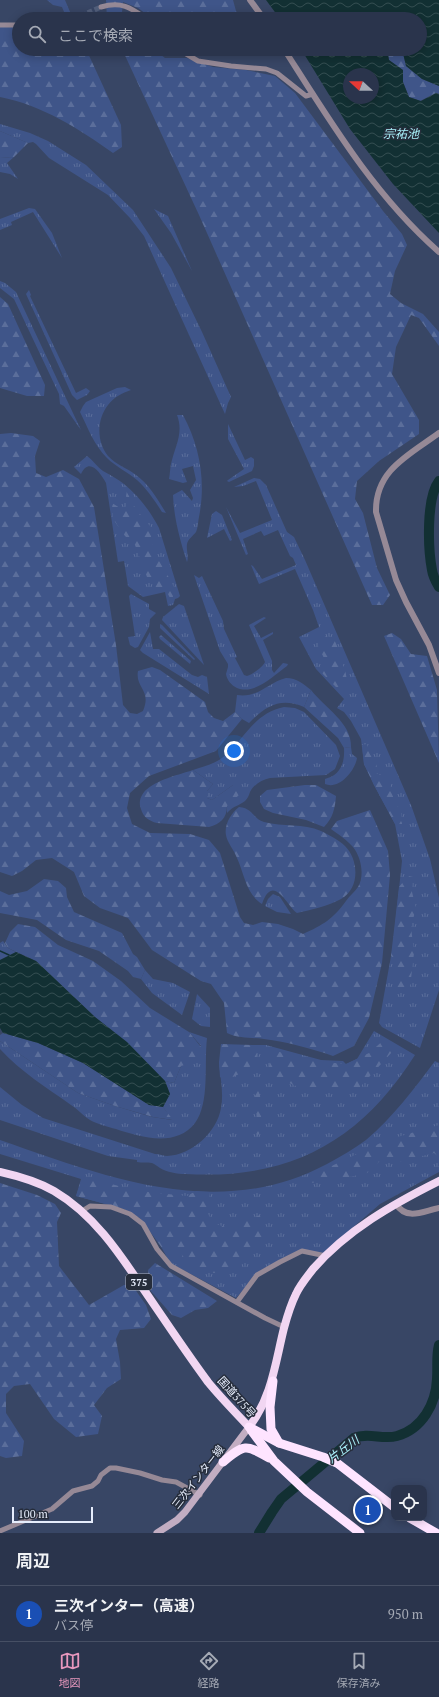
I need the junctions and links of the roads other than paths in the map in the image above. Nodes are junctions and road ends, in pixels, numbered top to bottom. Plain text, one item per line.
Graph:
1 (250, 0) edge
2 (101, 7) tunnel mouth
3 (137, 12) edge
4 (259, 12) edge
5 (12, 24) edge
6 (0, 25) edge
7 (190, 56) edge
8 (289, 56) edge
9 (313, 94) junction
10 (439, 252) edge
11 (439, 433) edge
12 (439, 673) edge
13 (0, 1172) edge
14 (439, 1181) edge
15 (396, 1204) junction
16 (439, 1208) edge
17 (82, 1211) junction
18 (326, 1256) junction
19 (237, 1302) junction
20 (284, 1327) junction
21 (273, 1381) junction
22 (249, 1428) junction
23 (279, 1443) junction
24 (274, 1461) junction
25 (223, 1462) junction
26 (200, 1495) junction
27 (391, 1505) edge
28 (413, 1521) edge
29 (415, 1521) edge
30 (0, 1531) edge
31 (157, 1533) edge
32 (360, 1533) edge
33 (423, 1533) edge
34 (436, 1533) edge

1 - 4 street
2 - 3 street
5 - 6 street
7 - 9 street
8 - 9 street
9 - 10 street
11 - 12 street
13 - 17 highway, 国道375号 / 375
14 - 15 highway, 国道375号
15 - 16 street
15 - 18 highway, 国道375号
17 - 19 street
17 - 22 highway, 国道375号 / 375
18 - 19 street
18 - 20 highway, 国道375号
19 - 20 street
20 - 21 highway, 国道375号
21 - 22 highway, 国道375号
21 - 23 highway
22 - 23 highway
22 - 24 highway
22 - 25 main road, 三次インター線
23 - 27 highway
24 - 25 highway
24 - 32 highway
25 - 26 main road, 三次インター線
26 - 30 street
26 - 31 main road, 三次インター線
28 - 33 highway
29 - 34 highway

